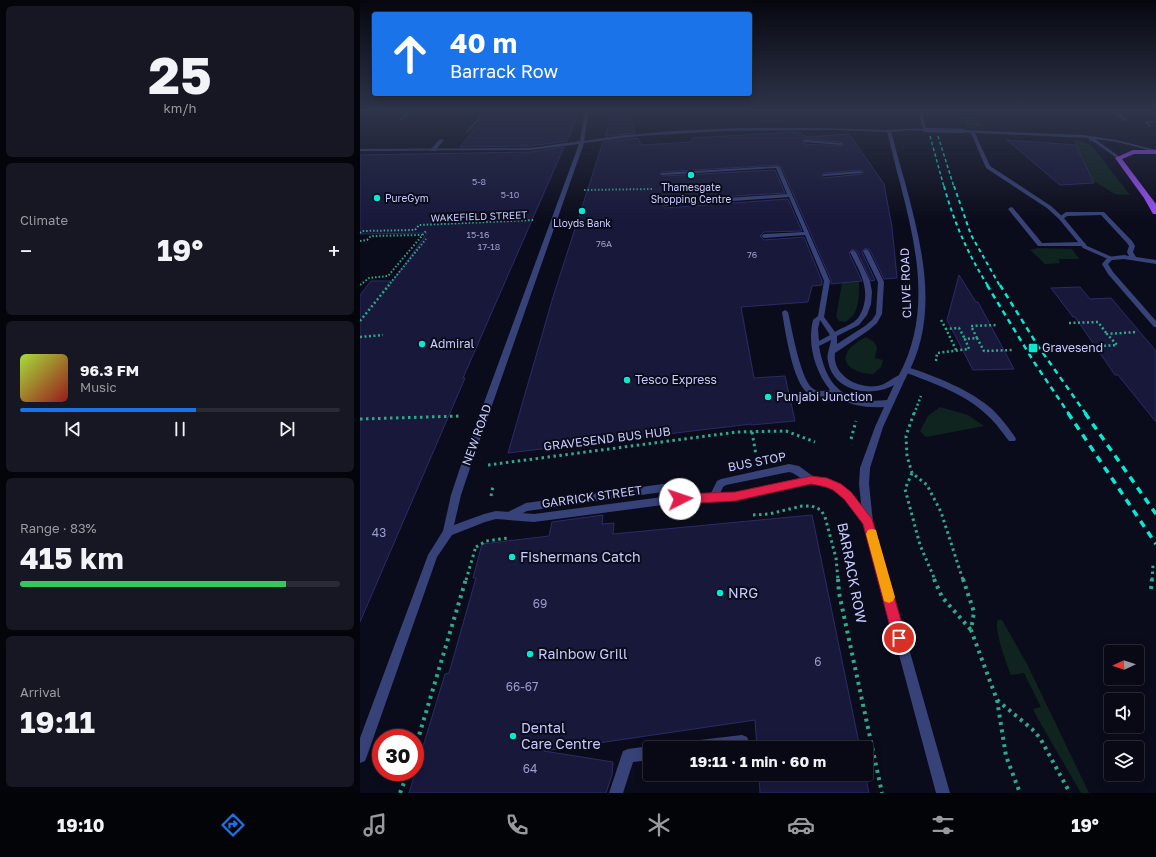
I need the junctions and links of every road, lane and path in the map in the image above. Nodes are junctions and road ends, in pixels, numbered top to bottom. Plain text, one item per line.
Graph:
1 (436, 147) edge
2 (541, 147) edge
3 (581, 147) edge
4 (893, 147) edge
5 (979, 147) edge
6 (1104, 147) edge
7 (1140, 147) edge
8 (360, 150) edge
9 (433, 150) junction
10 (1156, 151) edge
11 (1118, 158) junction
12 (860, 172) dead end
13 (664, 174) dead end
14 (824, 175) dead end
15 (791, 195) junction
16 (665, 204) dead end
17 (1011, 209) dead end
18 (1156, 212) edge
19 (1062, 218) junction
20 (554, 220) junction
21 (426, 231) dead end
22 (807, 233) junction
23 (360, 234) edge
24 (422, 235) junction
25 (764, 236) dead end
26 (426, 238) dead end
27 (360, 241) edge
28 (1083, 244) junction
29 (866, 251) dead end
30 (853, 252) dead end
31 (1110, 258) junction
32 (1134, 258) junction
33 (1156, 262) edge
34 (360, 285) edge
35 (785, 312) dead end
36 (821, 317) junction
37 (360, 321) edge
38 (1069, 324) dead end
39 (998, 325) dead end
40 (1156, 325) edge
41 (1139, 332) dead end
42 (834, 334) junction
43 (1107, 334) junction
44 (383, 335) dead end
45 (360, 337) edge
46 (977, 338) junction
47 (965, 339) junction
48 (1086, 347) dead end
49 (816, 348) junction
50 (956, 350) junction
51 (1013, 350) dead end
52 (831, 352) junction
53 (945, 352) dead end
54 (904, 374) junction
55 (836, 392) junction
56 (890, 403) junction
57 (485, 414) junction
58 (360, 420) edge
59 (909, 426) dead end
60 (752, 432) junction
61 (1012, 439) dead end
62 (816, 442) dead end
63 (757, 457) dead end
64 (465, 468) junction
65 (912, 473) junction
66 (811, 480) junction
67 (714, 497) junction
68 (749, 515) dead end
69 (484, 518) junction
70 (868, 522) junction
71 (448, 532) junction
72 (1153, 565) dead end
73 (1151, 589) dead end
74 (971, 630) junction
75 (997, 700) junction
76 (421, 729) edge
77 (364, 736) edge
78 (643, 754) edge
79 (360, 756) edge
80 (405, 781) edge
81 (400, 793) edge
82 (616, 793) edge
83 (882, 793) edge
84 (943, 793) edge
85 (1020, 793) edge
86 (1070, 793) edge

1 - 9 street
2 - 9 street
3 - 20 street, NEW ROAD
4 - 54 street, CLIVE ROAD
5 - 19 street
6 - 11 street
7 - 10 street
8 - 9 street
10 - 11 main road
11 - 18 main road
12 - 14 street
13 - 15 street
15 - 16 street
15 - 22 street
17 - 28 street
19 - 28 street
19 - 32 street
20 - 23 path, WAKEFIELD STREET
20 - 57 street, NEW ROAD
21 - 24 path
22 - 25 street
22 - 36 street
24 - 27 path
24 - 34 path
26 - 37 path
28 - 31 street
29 - 52 street
30 - 42 street
31 - 32 street
31 - 40 street
32 - 33 street
35 - 55 street
36 - 42 street
36 - 49 street
38 - 43 path
39 - 46 path
41 - 43 path
42 - 49 street
42 - 52 street
43 - 48 path
44 - 45 path
46 - 47 path
46 - 51 path
47 - 50 path
47 - 50 path
49 - 55 street
50 - 53 path
52 - 54 street
54 - 56 street, CLIVE ROAD
54 - 61 street
55 - 56 street
56 - 70 street, CLIVE ROAD
57 - 58 path
57 - 64 street, NEW ROAD
59 - 65 path
60 - 62 path, GRAVESEND BUS HUB
60 - 63 path
60 - 64 path, GRAVESEND BUS HUB
64 - 71 street, NEW ROAD
65 - 74 path
65 - 74 path
66 - 67 street, GARRICK STREET
66 - 67 street, BUS STOP
66 - 70 street, GARRICK STREET
67 - 69 street, GARRICK STREET
68 - 83 path, BARRACK ROW
69 - 71 street, GARRICK STREET
69 - 76 path
70 - 84 street, BARRACK ROW
71 - 77 street, NEW ROAD
72 - 73 path
74 - 75 path
75 - 85 path
75 - 86 path
77 - 79 street, NEW ROAD
78 - 82 street
80 - 81 path

